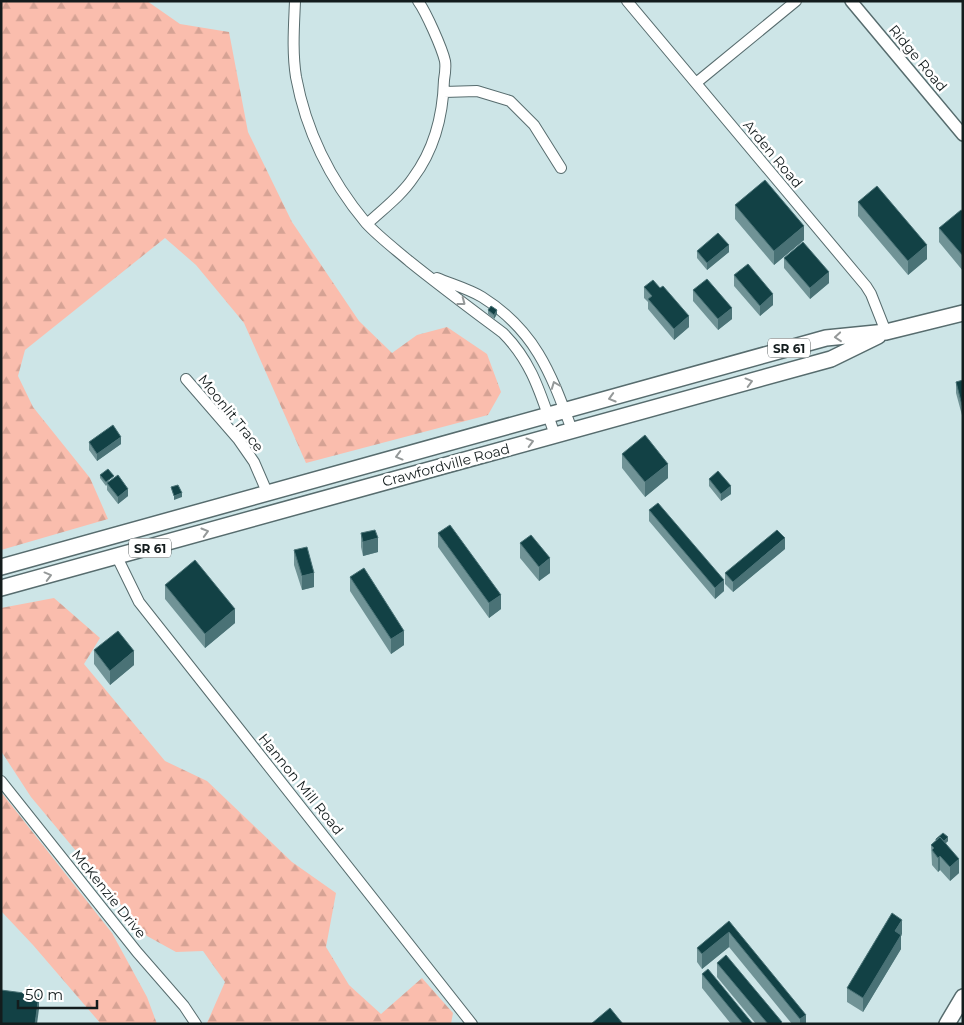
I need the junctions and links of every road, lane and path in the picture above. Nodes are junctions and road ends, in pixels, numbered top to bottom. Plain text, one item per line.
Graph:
1 (295, 1) edge
2 (418, 1) edge
3 (627, 1) edge
4 (796, 1) edge
5 (850, 1) edge
6 (696, 83) junction
7 (444, 92) junction
8 (963, 134) edge
9 (561, 168) dead end
10 (367, 224) junction
11 (423, 272) junction
12 (963, 312) edge
13 (514, 322) junction
14 (886, 332) junction
15 (503, 333) junction
16 (186, 379) dead end
17 (564, 411) junction
18 (548, 415) junction
19 (572, 430) junction
20 (555, 435) junction
21 (446, 443) junction
22 (372, 464) junction
23 (406, 476) junction
24 (267, 492) junction
25 (334, 496) junction
26 (144, 527) junction
27 (86, 543) junction
28 (117, 557) junction
29 (1, 566) edge
30 (1, 588) edge
31 (1, 781) edge
32 (963, 997) edge
33 (196, 1024) edge
34 (472, 1024) edge
35 (947, 1024) edge

1 - 10 street
2 - 7 street
3 - 6 street, Arden Road
4 - 6 street
5 - 8 street, Ridge Road
6 - 14 street, Arden Road
7 - 9 street
7 - 10 street
10 - 11 street
11 - 13 street
11 -> 15 street
12 - 14 main road, Crawfordville Road / SR 61
13 - 15 street
17 -> 13 street
14 -> 17 main road, Crawfordville Road / SR 61
19 -> 14 main road, Crawfordville Road / SR 61
15 - 18 street
16 - 24 street, Moonlit Trace
17 - 18 main road, Crawfordville Road / SR 61
17 - 19 street
18 - 20 street
18 - 21 main road, Crawfordville Road / SR 61
19 - 20 main road, Crawfordville Road / SR 61
23 -> 20 main road, Crawfordville Road / SR 61
21 -> 22 main road, Crawfordville Road / SR 61
21 - 23 main road
22 - 24 main road, Crawfordville Road / SR 61
22 - 25 main road
23 - 25 main road, Crawfordville Road / SR 61
24 - 26 main road, Crawfordville Road / SR 61
28 -> 25 main road, Crawfordville Road / SR 61
26 - 27 main road, Crawfordville Road / SR 61
26 - 28 main road
27 - 28 main road
27 - 29 main road, Crawfordville Road / SR 61
30 -> 28 main road, Crawfordville Road / SR 61
28 - 34 street, Hannon Mill Road
31 - 33 street, McKenzie Drive
32 - 35 main road

